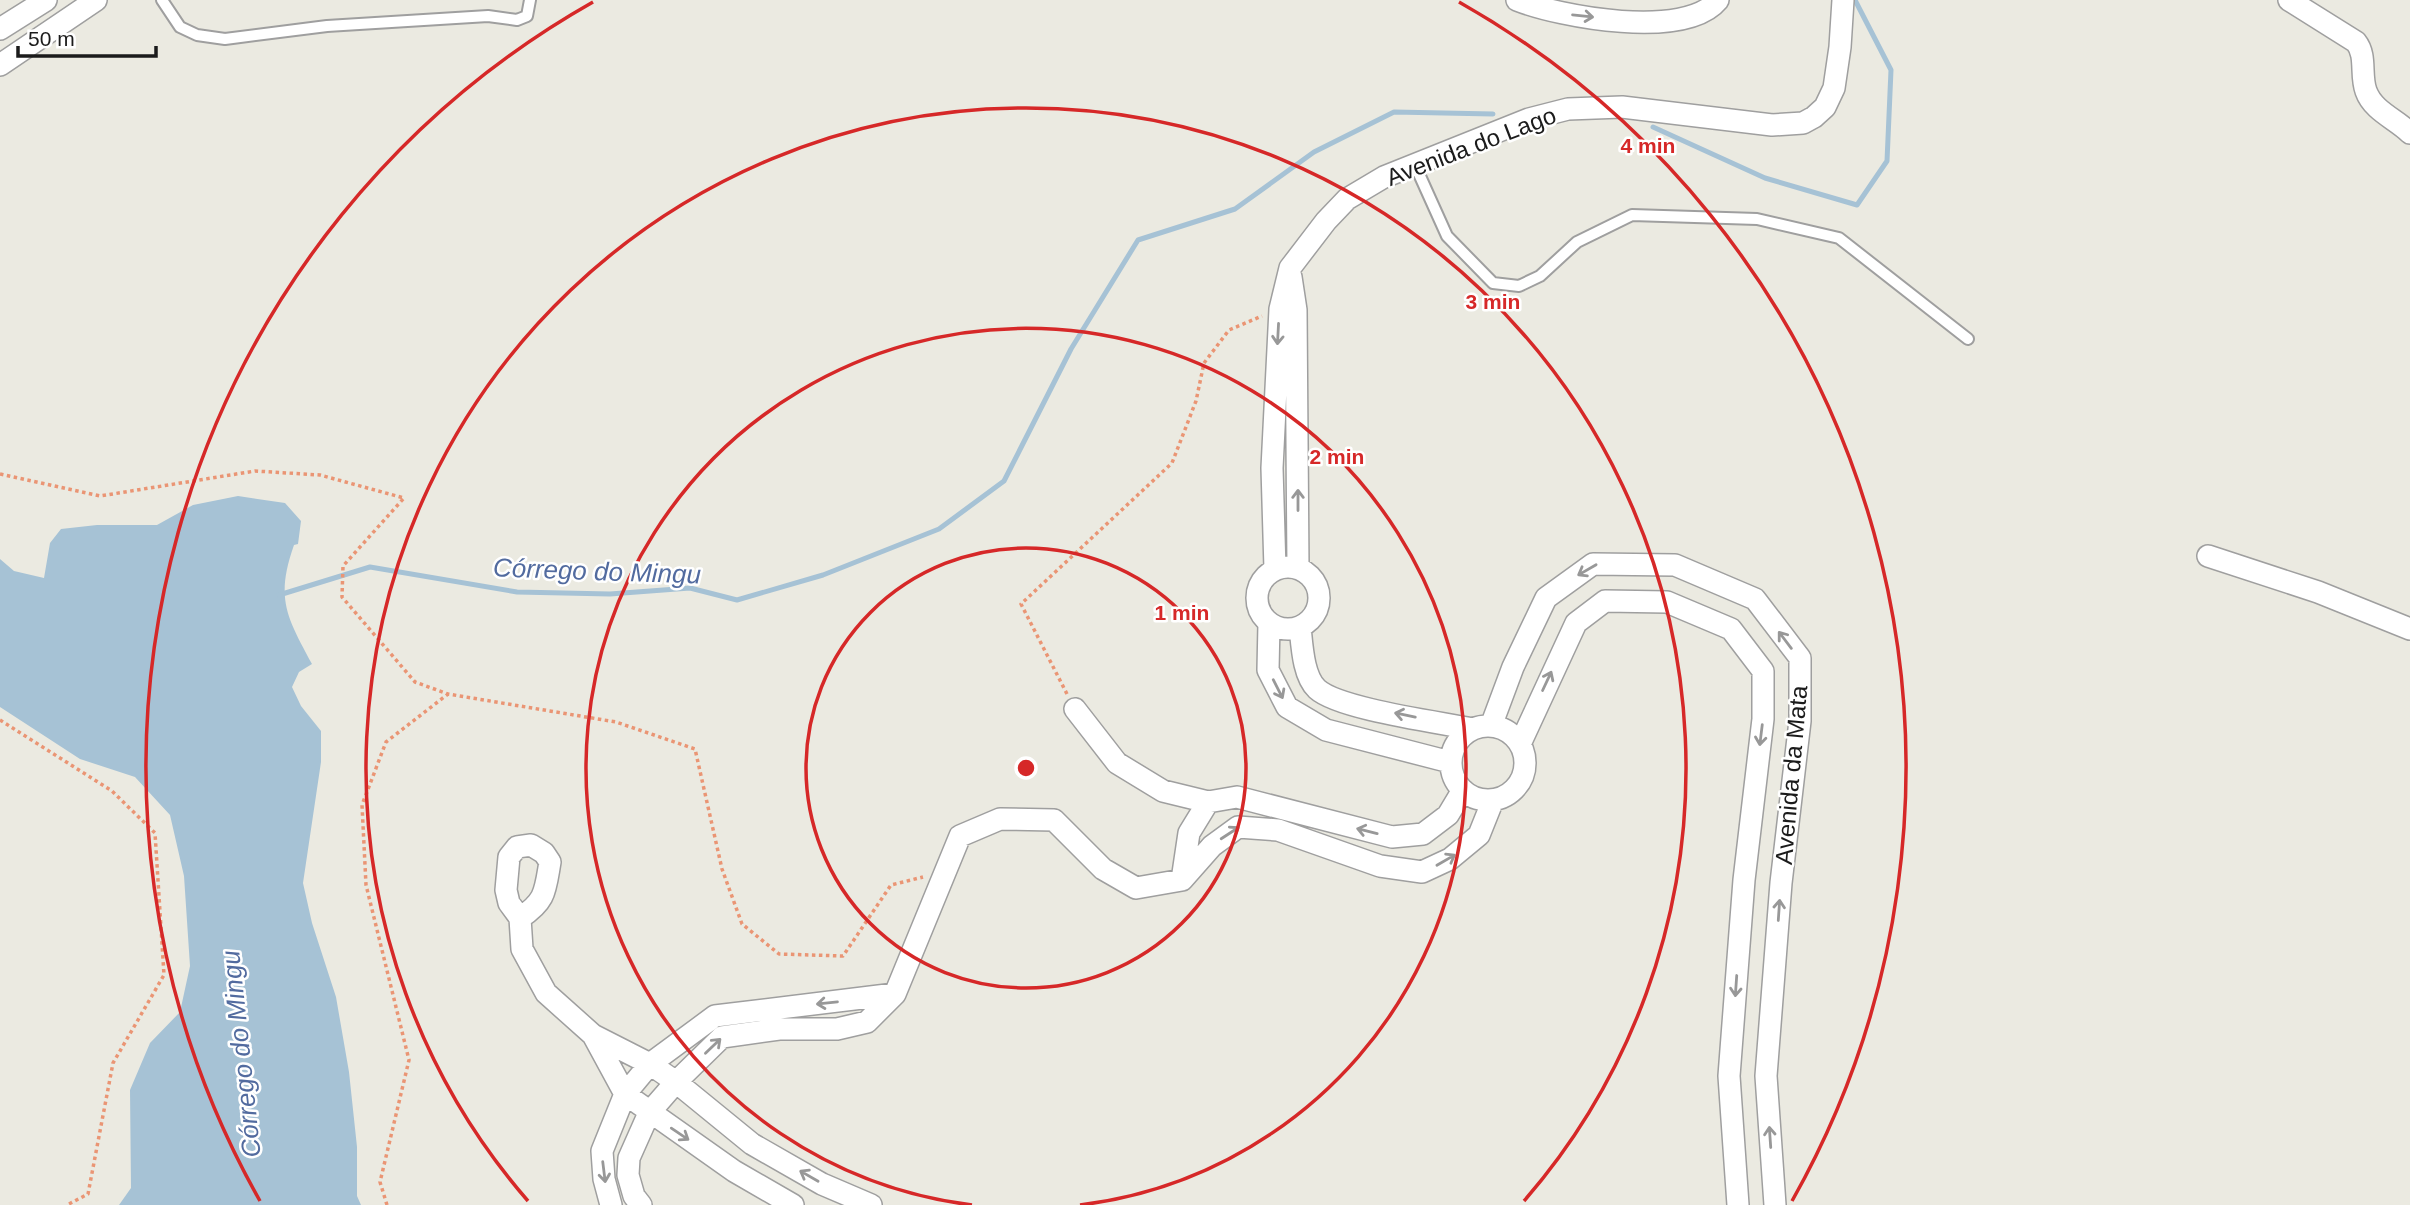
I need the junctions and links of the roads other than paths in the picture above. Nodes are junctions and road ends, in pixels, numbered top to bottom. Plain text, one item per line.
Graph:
1 (46, 0) edge
2 (96, 0) edge
3 (162, 0) edge
4 (530, 0) edge
5 (1517, 0) edge
6 (1718, 0) edge
7 (1843, 0) edge
8 (2289, 0) edge
9 (0, 29) edge
10 (0, 65) edge
11 (2410, 133) edge
12 (1415, 165) junction
13 (1290, 268) junction
14 (1968, 339) dead end
15 (2208, 556) dead end
16 (1298, 568) junction
17 (1275, 569) junction
18 (1269, 624) junction
19 (1300, 627) junction
20 (2410, 629) edge
21 (1075, 709) road end
22 (1481, 728) junction
23 (1520, 744) junction
24 (1450, 762) junction
25 (1463, 790) junction
26 (1493, 800) junction
27 (1208, 802) junction
28 (1182, 880) junction
29 (520, 918) dead end
30 (895, 994) junction
31 (593, 1035) junction
32 (650, 1064) junction
33 (677, 1082) junction
34 (625, 1094) junction
35 (649, 1113) junction
36 (611, 1205) edge
37 (641, 1205) edge
38 (793, 1205) edge
39 (871, 1205) edge
40 (1738, 1205) edge
41 (1775, 1205) edge

1 - 9 street
2 - 10 street
3 - 4 lane
5 -> 6 street
7 - 12 street, Avenida do Lago
8 - 11 street
12 - 13 street, Avenida do Lago
12 - 14 lane
16 -> 13 street
13 -> 17 street, Avenida do Lago
15 - 20 street
16 - 17 street
16 - 19 street
17 - 18 street
18 - 19 street
18 -> 24 street
22 -> 19 street
21 - 27 street
22 - 23 street
22 - 24 street
41 -> 22 street, Avenida da Mata
23 - 26 street
23 -> 40 street, Avenida da Mata
24 - 25 street
25 - 26 street
25 -> 27 street
28 -> 26 street
27 - 28 street
28 - 30 street
29 - 31 street
30 -> 32 street
33 -> 30 street
31 - 32 street
31 - 34 street
32 - 33 street
32 - 34 street
33 - 35 street
39 -> 33 street
34 - 35 street
34 -> 36 street
35 - 37 street
35 -> 38 street

